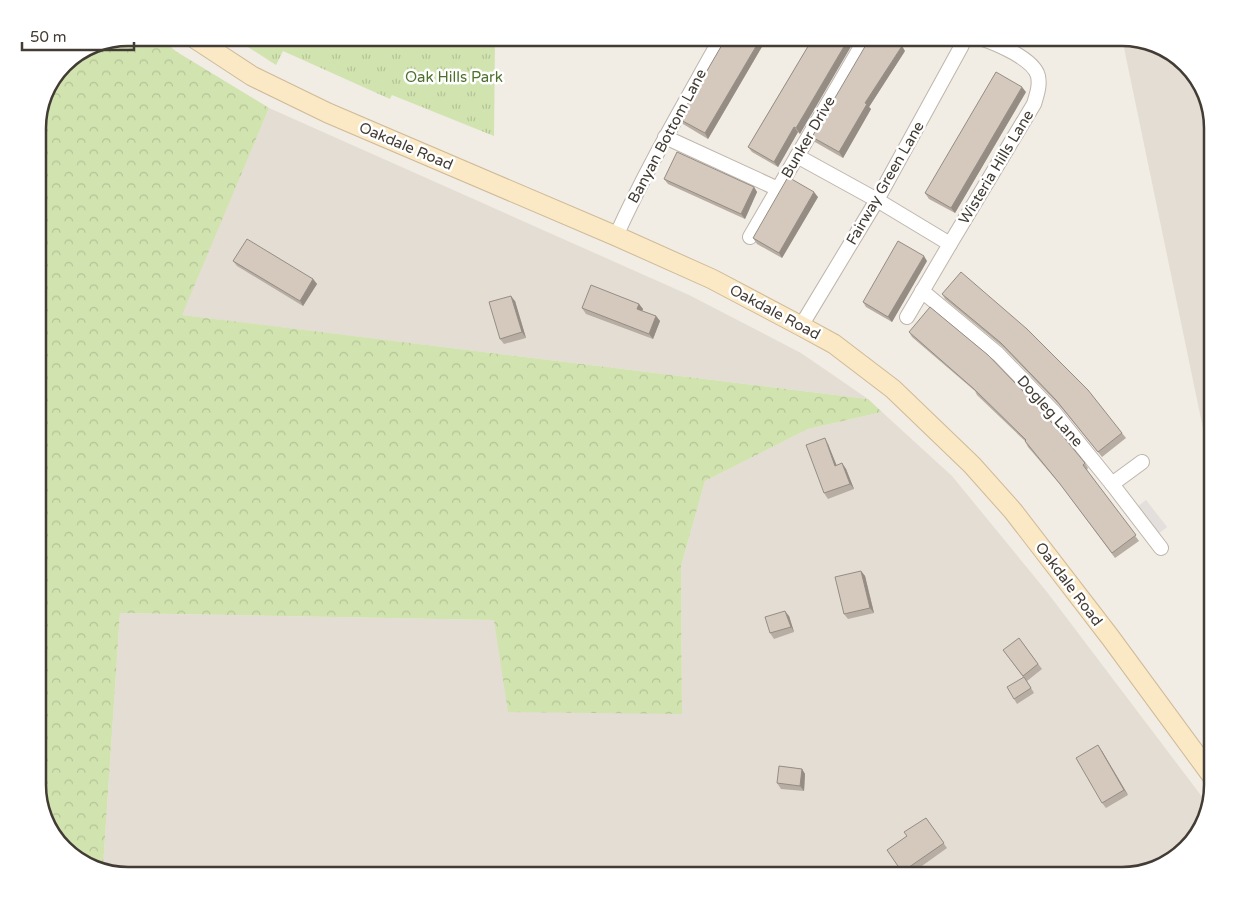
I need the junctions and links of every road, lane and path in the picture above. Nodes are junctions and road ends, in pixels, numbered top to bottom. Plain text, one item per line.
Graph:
1 (206, 46) edge
2 (716, 46) edge
3 (861, 46) edge
4 (961, 46) edge
5 (999, 46) edge
6 (665, 137) junction
7 (797, 156) junction
8 (778, 189) junction
9 (877, 200) junction
10 (616, 236) junction
11 (750, 236) dead end
12 (950, 244) junction
13 (922, 292) junction
14 (907, 317) dead end
15 (801, 326) junction
16 (1142, 462) dead end
17 (1112, 484) junction
18 (1161, 548) dead end
19 (1204, 765) edge

1 - 10 main road, Oakdale Road
2 - 6 street, Banyan Bottom Lane
3 - 7 street, Bunker Drive
4 - 9 street, Fairway Green Lane
5 - 12 street, Wisteria Hills Lane
6 - 8 street
6 - 10 street, Banyan Bottom Lane
7 - 8 street, Bunker Drive
7 - 9 street
8 - 11 street, Bunker Drive
9 - 12 street
9 - 15 street, Fairway Green Lane
10 - 15 main road, Oakdale Road
12 - 13 street, Wisteria Hills Lane
13 - 14 street, Wisteria Hills Lane
13 - 17 street, Dogleg Lane
15 - 19 main road, Oakdale Road
16 - 17 street
17 - 18 street, Dogleg Lane

